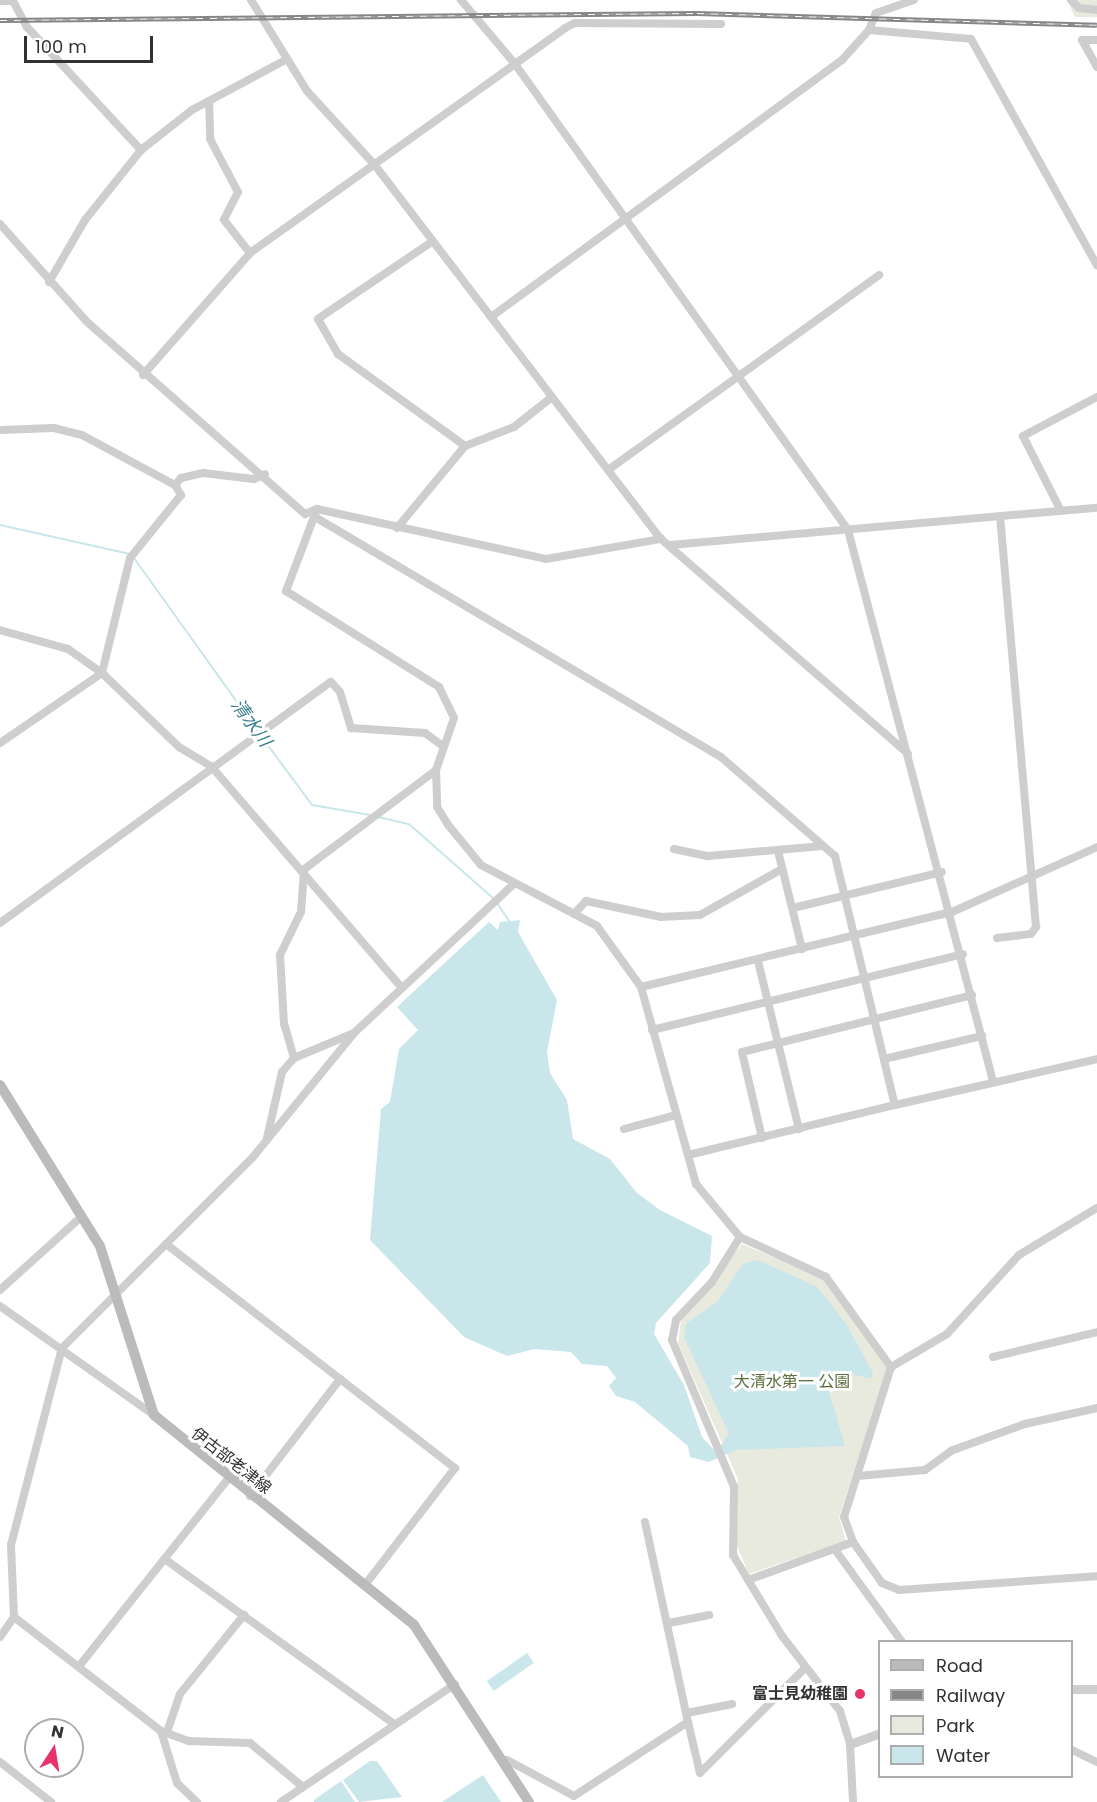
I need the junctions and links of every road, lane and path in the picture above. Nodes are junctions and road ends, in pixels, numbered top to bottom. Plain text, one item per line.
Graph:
1 (251, 0) edge
2 (461, 0) edge
3 (914, 0) edge
4 (1071, 0) edge
5 (0, 1) edge
6 (1097, 10) edge
7 (721, 24) dead end
8 (869, 30) junction
9 (1097, 40) edge
10 (287, 58) junction
11 (515, 64) junction
12 (1097, 67) edge
13 (209, 101) junction
14 (141, 150) junction
15 (374, 164) junction
16 (627, 220) junction
17 (0, 224) edge
18 (433, 242) junction
19 (250, 252) junction
20 (1097, 266) edge
21 (879, 275) dead end
22 (49, 282) junction
23 (491, 317) junction
24 (739, 374) junction
25 (143, 375) junction
26 (552, 397) junction
27 (1097, 397) edge
28 (0, 430) edge
29 (465, 446) junction
30 (608, 470) junction
31 (265, 474) junction
32 (175, 485) junction
33 (1097, 508) edge
34 (1061, 511) junction
35 (316, 513) junction
36 (1000, 517) junction
37 (396, 528) junction
38 (848, 530) junction
39 (661, 539) junction
40 (670, 545) junction
41 (0, 630) edge
42 (102, 673) junction
43 (0, 743) edge
44 (443, 746) junction
45 (909, 755) junction
46 (211, 766) junction
47 (436, 770) junction
48 (823, 846) junction
49 (1097, 847) edge
50 (674, 849) dead end
51 (778, 850) junction
52 (782, 869) junction
53 (303, 870) junction
54 (942, 872) junction
55 (1032, 877) junction
56 (514, 884) junction
57 (844, 896) junction
58 (793, 908) junction
59 (952, 912) junction
60 (574, 914) junction
61 (0, 923) edge
62 (855, 937) junction
63 (997, 939) dead end
64 (802, 949) junction
65 (963, 954) junction
66 (758, 961) junction
67 (864, 978) junction
68 (641, 987) junction
69 (402, 988) junction
70 (972, 995) junction
71 (766, 1002) junction
72 (874, 1019) junction
73 (652, 1030) junction
74 (354, 1033) junction
75 (982, 1036) junction
76 (778, 1043) junction
77 (294, 1058) junction
78 (884, 1059) junction
79 (1097, 1059) edge
80 (993, 1081) junction
81 (2, 1092) edge
82 (895, 1105) junction
83 (676, 1115) junction
84 (624, 1129) dead end
85 (799, 1129) junction
86 (267, 1138) junction
87 (762, 1138) junction
88 (688, 1155) junction
89 (1097, 1208) edge
90 (81, 1217) junction
91 (740, 1237) junction
92 (166, 1244) junction
93 (117, 1288) junction
94 (0, 1290) edge
95 (0, 1306) edge
96 (1097, 1332) edge
97 (62, 1348) junction
98 (993, 1357) dead end
99 (891, 1367) junction
100 (340, 1379) junction
101 (1097, 1408) edge
102 (154, 1415) junction
103 (858, 1476) junction
104 (228, 1479) junction
105 (250, 1496) junction
106 (645, 1522) dead end
107 (853, 1542) junction
108 (836, 1551) junction
109 (166, 1560) junction
110 (1097, 1576) edge
111 (748, 1580) junction
112 (365, 1585) junction
113 (244, 1615) junction
114 (709, 1615) dead end
115 (14, 1617) junction
116 (669, 1623) junction
117 (0, 1637) edge
118 (901, 1640) edge
119 (80, 1665) junction
120 (805, 1668) junction
121 (456, 1683) junction
122 (1073, 1689) edge
123 (1097, 1689) edge
124 (732, 1704) dead end
125 (687, 1713) junction
126 (688, 1722) junction
127 (394, 1724) junction
128 (164, 1731) junction
129 (878, 1733) edge
130 (850, 1744) junction
131 (1073, 1751) edge
132 (507, 1761) junction
133 (0, 1762) edge
134 (1097, 1762) edge
135 (303, 1787) junction
136 (51, 1802) edge
137 (197, 1802) edge
138 (281, 1802) edge
139 (529, 1802) edge
140 (853, 1802) edge

1 - 10 street
2 - 11 street
3 - 8 street
4 - 6 street
5 - 14 street
7 - 11 street
8 - 16 street
8 - 20 street
9 - 12 street
10 - 13 street
10 - 15 street
11 - 15 street
11 - 16 street
13 - 14 street
13 - 19 street
14 - 22 street
15 - 18 street
15 - 19 street
16 - 23 street
16 - 24 street
17 - 22 street
18 - 23 street
18 - 29 street
19 - 25 street
21 - 24 street
22 - 25 street
23 - 26 street
24 - 30 street
24 - 38 street
25 - 31 street
26 - 29 street
26 - 30 street
27 - 34 street
28 - 32 street
29 - 37 street
30 - 39 street
31 - 32 street
31 - 35 street
32 - 42 street
33 - 34 street
34 - 36 street
35 - 37 street
35 - 44 street
35 - 48 street
36 - 38 street
36 - 55 street
37 - 39 street
38 - 40 street
38 - 45 street
39 - 40 street
40 - 45 street
41 - 42 street
42 - 43 street
42 - 46 street
44 - 46 street
44 - 47 street
45 - 54 street
46 - 53 street
46 - 61 street
47 - 53 street
47 - 56 street
48 - 51 street
48 - 57 street
49 - 55 street
50 - 51 street
51 - 52 street
52 - 58 street
52 - 60 street
53 - 69 street
53 - 77 street
54 - 57 street
54 - 59 street
55 - 59 street
55 - 63 street
56 - 60 street
56 - 69 street
57 - 58 street
57 - 62 street
58 - 64 street
59 - 62 street
59 - 65 street
60 - 68 street
62 - 64 street
62 - 67 street
64 - 66 street
65 - 67 street
65 - 70 street
66 - 68 street
66 - 71 street
67 - 71 street
67 - 72 street
68 - 73 street
69 - 74 street
70 - 72 street
70 - 75 street
71 - 73 street
71 - 76 street
72 - 76 street
72 - 78 street
73 - 83 street
74 - 77 street
74 - 86 street
75 - 78 street
75 - 80 street
76 - 85 street
76 - 87 street
77 - 86 street
78 - 82 street
79 - 80 street
80 - 82 street
81 - 90 main road
82 - 85 street
83 - 84 street
83 - 88 street
85 - 87 street
86 - 92 street
87 - 88 street
88 - 91 street
89 - 99 street
90 - 93 main road
90 - 94 street
91 - 99 street
91 - 111 street
92 - 93 street
92 - 100 street
93 - 97 street
93 - 102 main road
95 - 97 street
96 - 98 street
97 - 102 street
97 - 115 street
99 - 103 street
100 - 105 street
100 - 112 street
101 - 103 street
102 - 104 main road, 伊古部老津線
103 - 107 street
104 - 105 main road, 伊古部老津線
104 - 109 street
105 - 112 main road, 伊古部老津線
106 - 116 street
107 - 108 street
107 - 110 street
108 - 111 street
108 - 118 street
109 - 113 street
109 - 119 street
111 - 120 street
112 - 121 main road, 伊古部老津線
113 - 127 street
113 - 128 street
114 - 116 street
115 - 117 street
115 - 119 street
116 - 125 street
119 - 128 street
120 - 126 street
120 - 130 street
121 - 127 street
121 - 132 main road, 伊古部老津線
122 - 123 street
124 - 125 street
125 - 126 street
126 - 132 street
127 - 135 street
128 - 135 street
128 - 137 street
129 - 130 street
130 - 140 street
131 - 134 street
132 - 139 main road, 伊古部老津線
133 - 136 street
135 - 138 street

